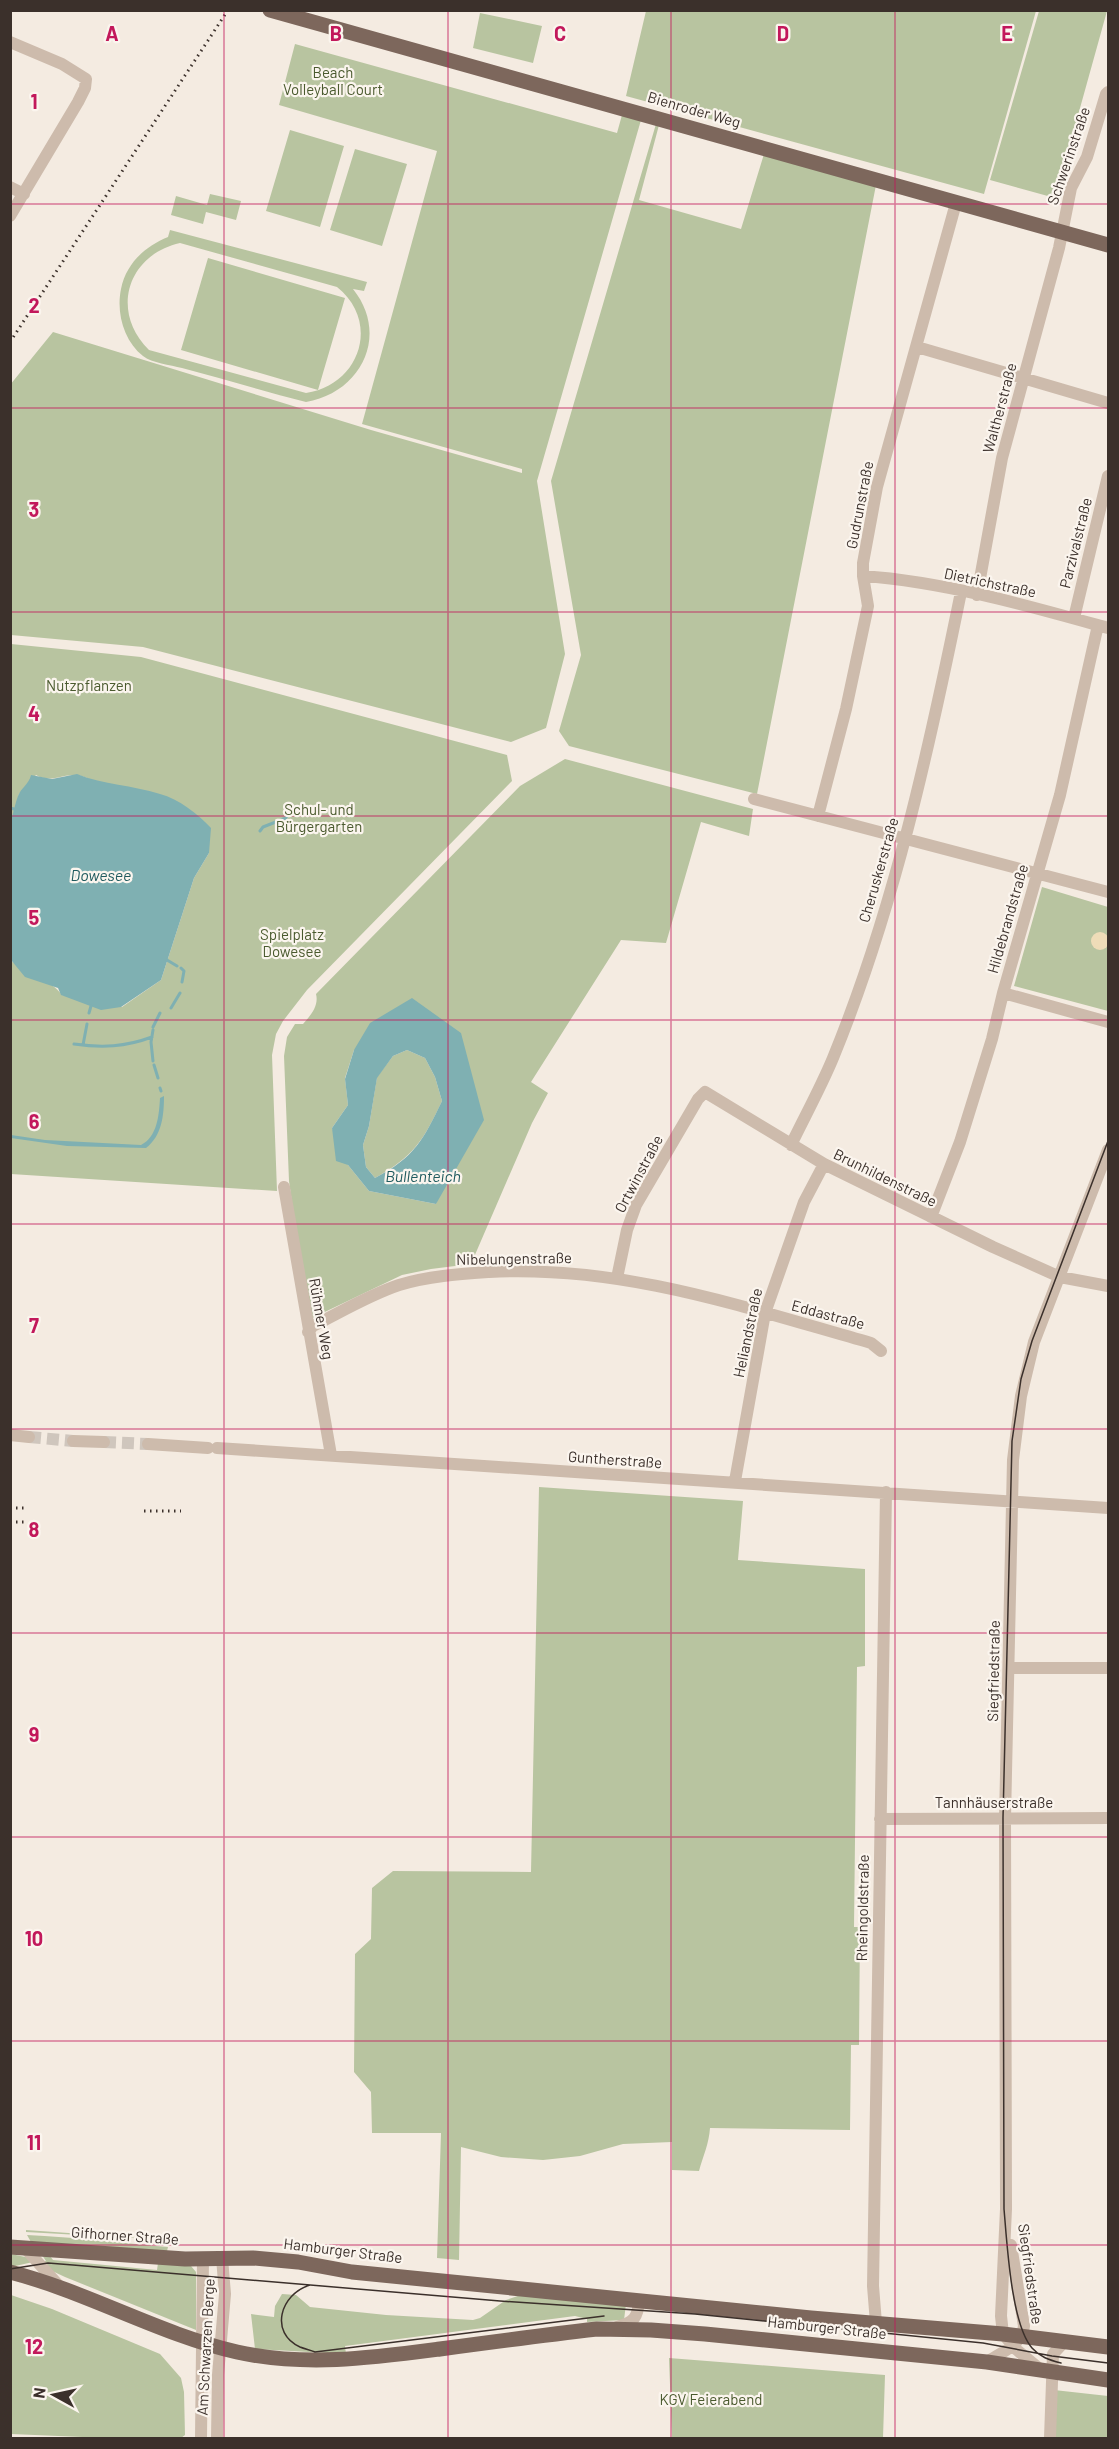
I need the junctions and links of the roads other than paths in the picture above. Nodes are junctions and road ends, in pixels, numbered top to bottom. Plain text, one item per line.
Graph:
1 (270, 10) edge
2 (10, 42) edge
3 (1108, 92) edge
4 (10, 187) edge
5 (24, 194) junction
6 (956, 203) junction
7 (10, 216) edge
8 (1062, 232) junction
9 (1108, 245) edge
10 (917, 347) junction
11 (1024, 380) junction
12 (1108, 403) edge
13 (1108, 476) edge
14 (863, 576) junction
15 (961, 592) junction
16 (977, 595) junction
17 (1074, 618) junction
18 (1103, 626) edge
19 (754, 799) dead end
20 (818, 816) junction
21 (904, 838) junction
22 (1037, 874) junction
23 (1108, 892) edge
24 (1003, 993) junction
25 (1108, 1022) edge
26 (705, 1092) joint
27 (792, 1145) junction
28 (1108, 1150) edge
29 (824, 1164) junction
30 (284, 1187) dead end
31 (931, 1217) junction
32 (1060, 1277) junction
33 (616, 1278) junction
34 (1108, 1286) edge
35 (765, 1313) junction
36 (308, 1332) junction
37 (881, 1351) dead end
38 (10, 1435) edge
39 (28, 1437) tunnel mouth
40 (73, 1441) tunnel mouth
41 (104, 1442) tunnel mouth
42 (148, 1444) tunnel mouth
43 (331, 1455) junction
44 (735, 1481) junction
45 (886, 1492) junction
46 (1011, 1500) junction
47 (1108, 1508) edge
48 (1009, 1668) junction
49 (1108, 1668) edge
50 (1005, 1818) junction
51 (1108, 1818) edge
52 (880, 1819) junction
53 (18, 2248) edge
54 (222, 2258) junction
55 (203, 2259) junction
56 (10, 2272) edge
57 (1009, 2275) junction
58 (62, 2288) junction
59 (639, 2300) junction
60 (876, 2323) junction
61 (610, 2328) junction
62 (1013, 2339) junction
63 (202, 2342) junction
64 (1065, 2342) junction
65 (1108, 2347) edge
66 (220, 2348) junction
67 (987, 2362) junction
68 (1046, 2371) junction
69 (1108, 2380) edge
70 (201, 2439) edge
71 (217, 2439) edge
72 (1050, 2439) edge

1 - 6 main road, Bienroder Weg
2 - 5 street
3 - 8 street, Schwerinstraße
4 - 5 street
5 - 7 street
6 - 8 main road, Bienroder Weg
6 - 10 street, Gudrunstraße
8 - 9 main road, Bienroder Weg
8 - 11 street, Waltherstraße
10 - 11 street
10 - 14 street, Gudrunstraße
11 - 12 street
11 - 16 street, Waltherstraße
13 - 17 street, Parzivalstraße
14 - 15 street, Dietrichstraße
14 - 20 street, Gudrunstraße
15 - 16 street, Dietrichstraße
15 - 21 street, Cheruskerstraße
16 - 17 street, Dietrichstraße
17 - 18 street, Dietrichstraße
18 - 22 street, Hildebrandstraße
19 - 20 street
20 - 21 street
21 - 22 street
21 - 27 street, Cheruskerstraße
22 - 23 street
22 - 24 street, Hildebrandstraße
24 - 25 street
24 - 31 street, Hildebrandstraße
26 - 27 street, Brunhildenstraße
26 - 33 street, Ortwinstraße
27 - 29 street, Brunhildenstraße
28 - 32 street, Siegfriedstraße
29 - 31 street, Brunhildenstraße
29 - 35 street, Heliandstraße
30 - 36 street, Rühmer Weg
31 - 32 street, Brunhildenstraße
32 - 34 street, Brunhildenstraße
32 - 46 street, Siegfriedstraße
33 - 35 street, Nibelungenstraße
33 - 36 street, Nibelungenstraße
35 - 37 street, Eddastraße
35 - 44 street, Heliandstraße
36 - 43 street, Rühmer Weg
38 - 39 street
40 - 41 street
42 - 43 street, Guntherstraße
43 - 44 street, Guntherstraße
44 - 45 street, Guntherstraße
45 - 46 street, Guntherstraße
45 - 52 street, Rheingoldstraße
46 - 47 street, Guntherstraße
46 - 48 street, Siegfriedstraße
48 - 49 street
48 - 50 street, Siegfriedstraße
50 - 51 street, Tannhäuserstraße
50 - 52 street, Tannhäuserstraße
50 - 57 street, Siegfriedstraße
52 - 60 street, Rheingoldstraße
53 - 55 main road, Gifhorner Straße
53 - 58 street, Gifhorner Straße
54 - 55 main road, Gifhorner Straße
54 - 59 main road, Hamburger Straße
54 - 66 street, Am Schwarzen Berge
55 - 63 street, Am Schwarzen Berge
56 - 58 main road, Gifhorner Straße
57 - 62 street, Siegfriedstraße
57 - 62 street, Siegfriedstraße
58 - 63 main road, Gifhorner Straße
59 - 60 main road, Hamburger Straße
59 - 61 street, Hamburger Straße
60 - 62 main road, Hamburger Straße
61 - 66 main road, Hamburger Straße
61 - 67 main road, Hamburger Straße
62 - 64 main road, Hamburger Straße
62 - 67 street
62 - 68 street
63 - 66 main road, Gifhorner Straße
63 - 70 street, Am Schwarzen Berge
64 - 65 main road, Hamburger Straße
64 - 68 street
66 - 71 street, Am Schwarzen Berge
67 - 68 main road, Hamburger Straße
68 - 69 main road, Hamburger Straße
68 - 72 street

